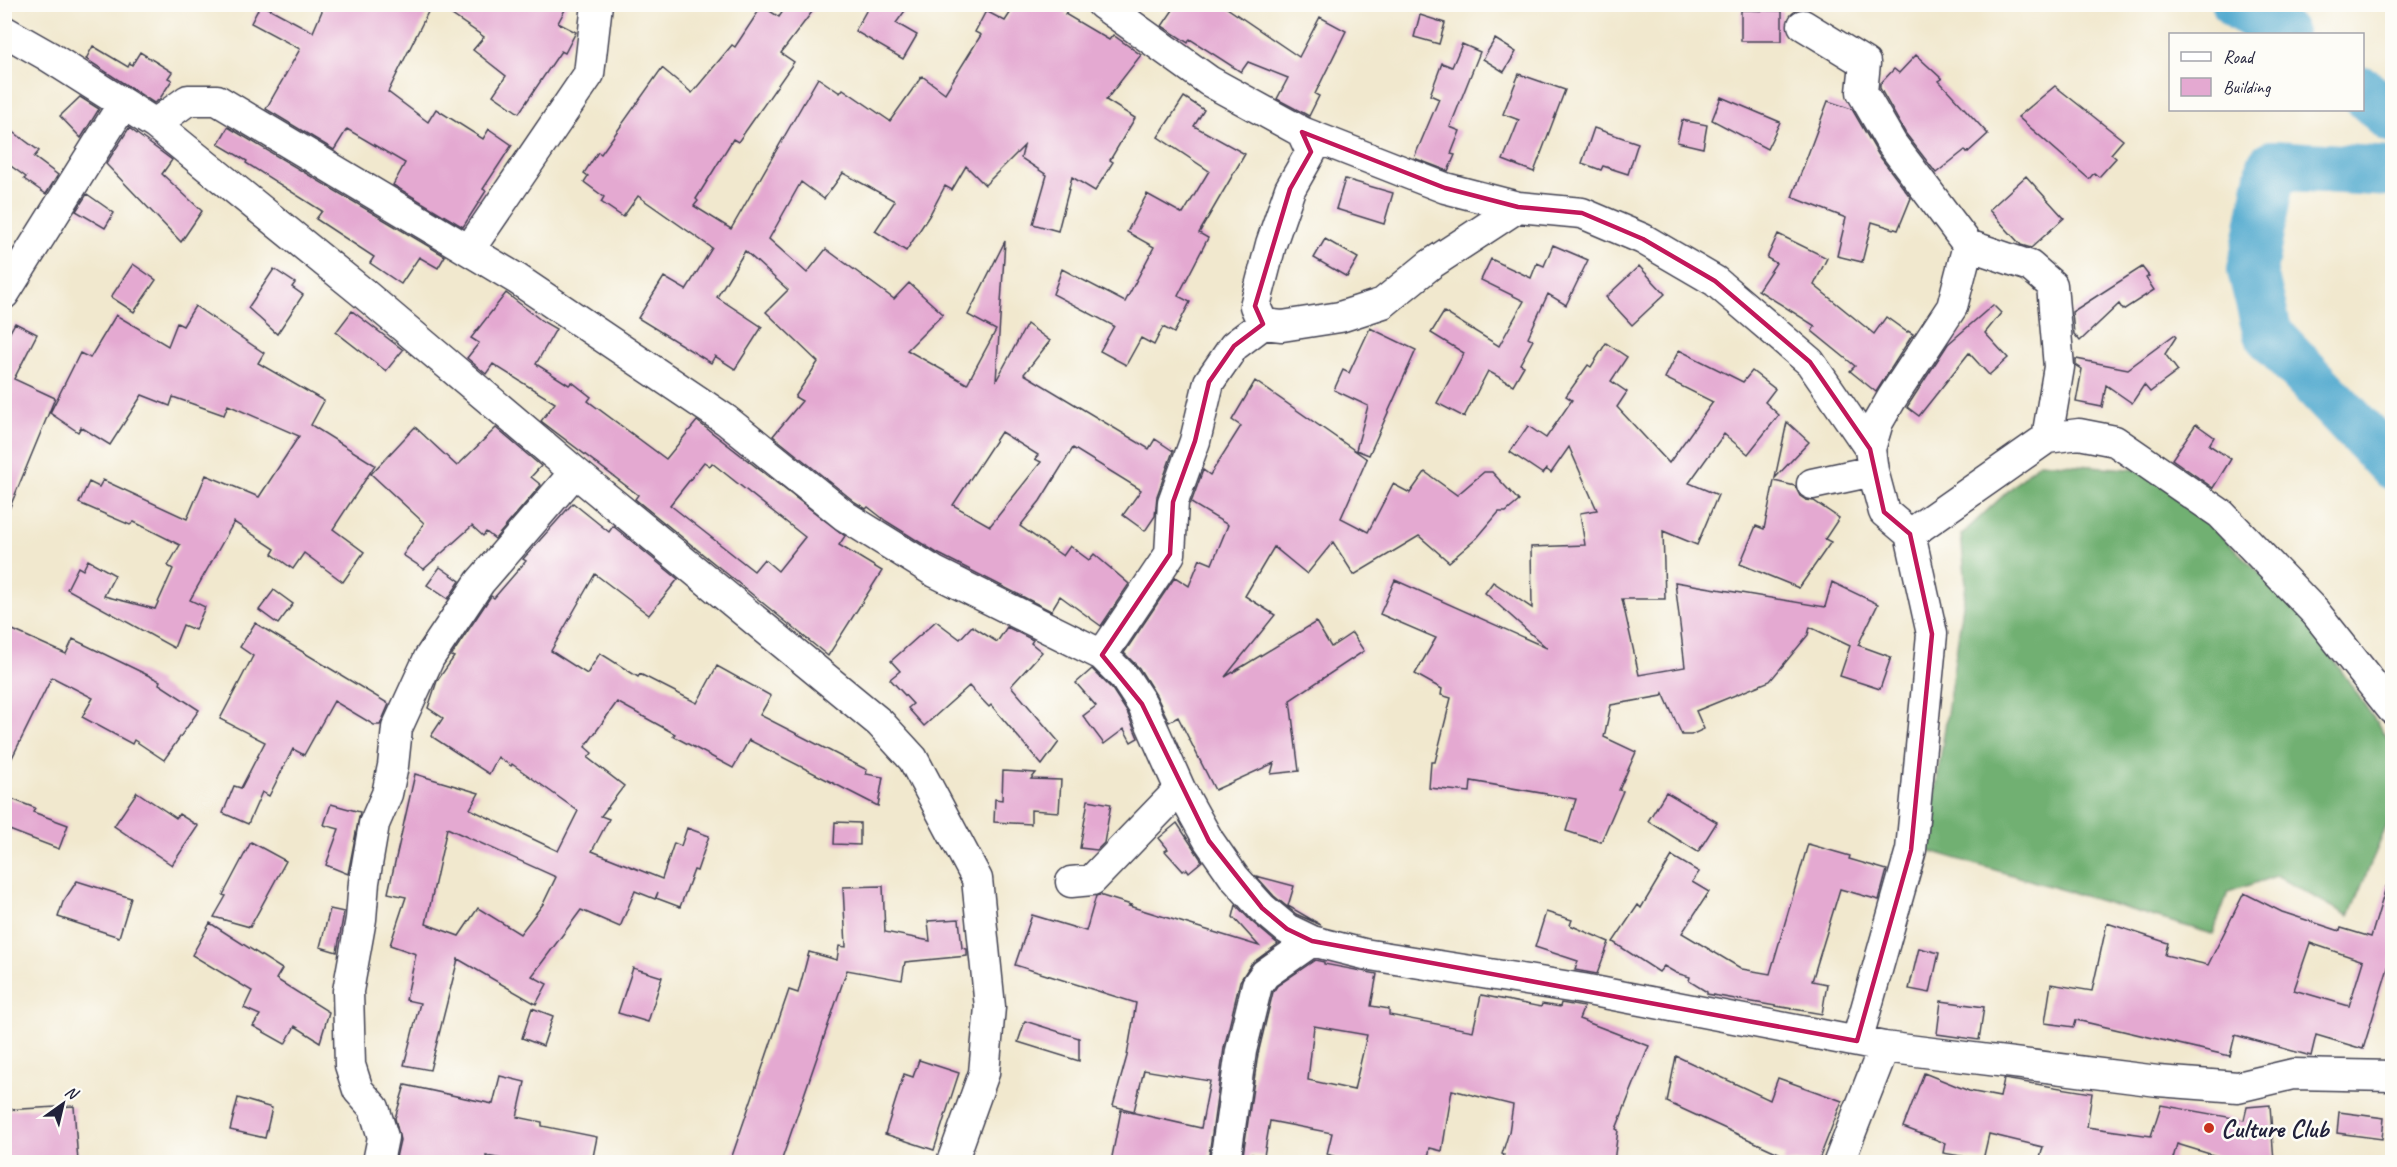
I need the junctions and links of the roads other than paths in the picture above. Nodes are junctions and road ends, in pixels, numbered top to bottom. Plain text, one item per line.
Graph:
1 (597, 4) edge
2 (1102, 4) edge
3 (1803, 25) dead end
4 (4, 31) edge
5 (123, 104) junction
6 (155, 124) junction
7 (1302, 132) junction
8 (1518, 207) junction
9 (1968, 245) junction
10 (469, 250) junction
11 (4, 294) edge
12 (1263, 324) junction
13 (2048, 438) junction
14 (1871, 460) junction
15 (575, 472) junction
16 (1812, 484) dead end
17 (1910, 534) junction
18 (1102, 655) junction
19 (2392, 710) edge
20 (1180, 789) junction
21 (1071, 882) dead end
22 (1312, 941) junction
23 (1871, 1044) junction
24 (2392, 1076) edge
25 (378, 1162) edge
26 (952, 1162) edge
27 (1225, 1162) edge
28 (1839, 1162) edge

1 - 10 street
2 - 7 street
3 - 9 street
4 - 5 street
5 - 6 street
5 - 11 street
6 - 10 street
6 - 15 street
7 - 8 street
7 - 12 street
8 - 12 street
8 - 14 street
9 - 13 street
9 - 14 street
10 - 18 street
12 - 18 street
13 - 17 street
13 - 19 street
14 - 16 street
14 - 17 street
15 - 25 street
15 - 26 street
17 - 23 street
18 - 20 street
20 - 21 street
20 - 22 street
22 - 23 street
22 - 27 street
23 - 24 street
23 - 28 street

